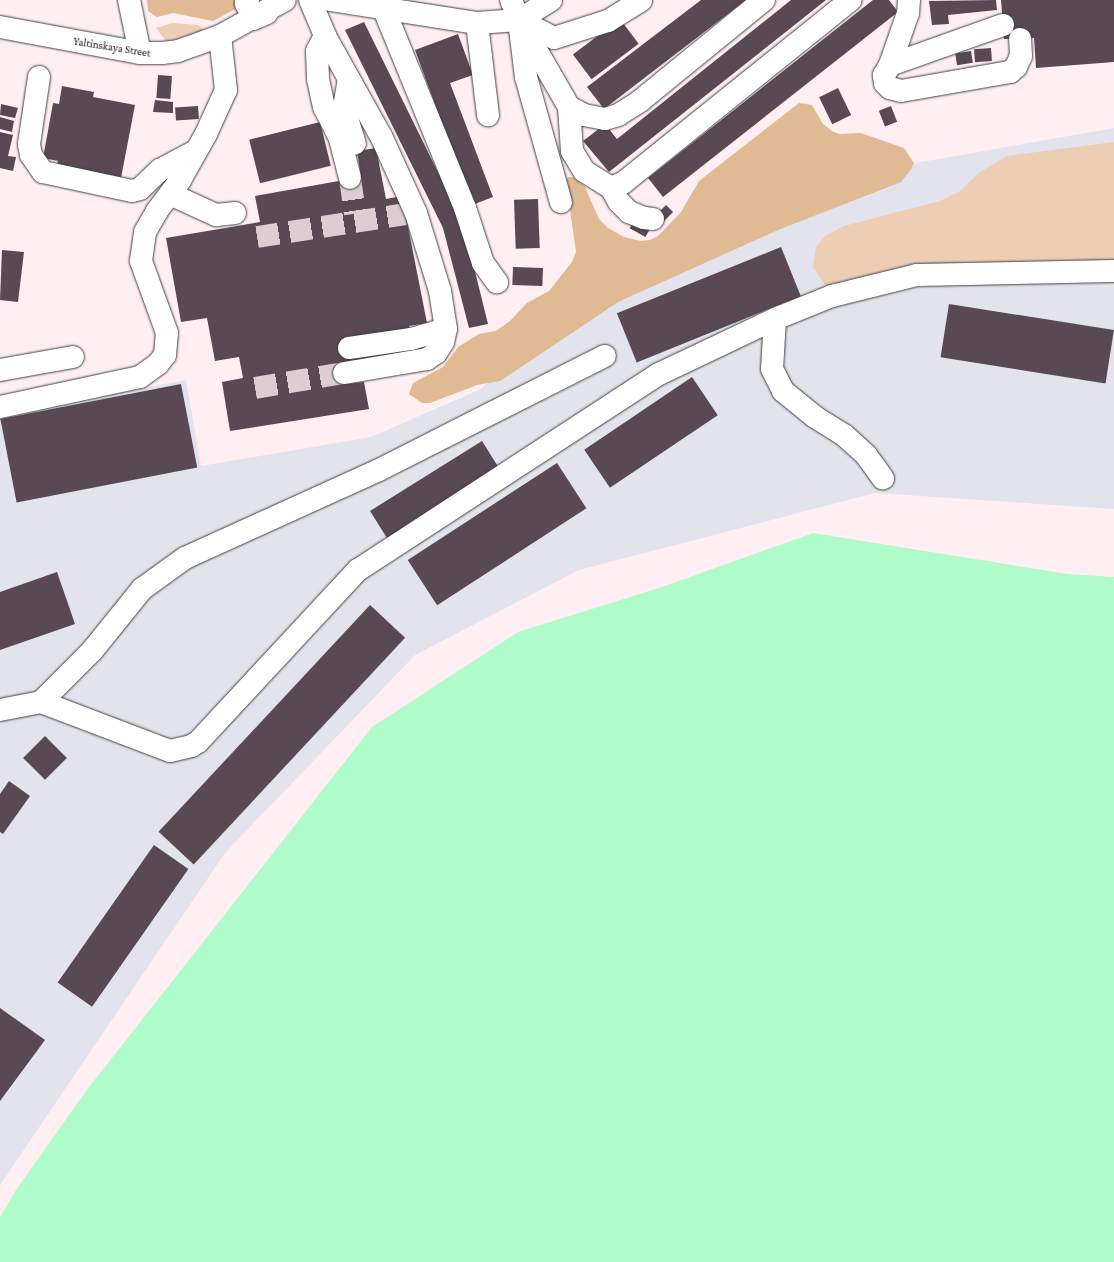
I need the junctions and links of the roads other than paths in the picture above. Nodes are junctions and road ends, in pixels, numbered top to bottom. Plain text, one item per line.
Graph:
1 (129, 0) edge
2 (284, 0) edge
3 (298, 0) edge
4 (310, 0) edge
5 (330, 0) edge
6 (551, 0) edge
7 (640, 0) edge
8 (764, 0) edge
9 (851, 0) edge
10 (909, 6) edge
11 (383, 7) junction
12 (439, 9) edge
13 (251, 10) edge
14 (515, 10) edge
15 (477, 23) junction
16 (1003, 25) dead end
17 (0, 27) edge
18 (220, 36) junction
19 (325, 36) junction
20 (1020, 39) dead end
21 (140, 53) junction
22 (924, 53) junction
23 (890, 65) junction
24 (39, 77) dead end
25 (349, 79) junction
26 (569, 107) junction
27 (488, 115) dead end
28 (355, 143) dead end
29 (195, 151) junction
30 (350, 178) tunnel mouth
31 (611, 188) junction
32 (170, 194) junction
33 (561, 202) dead end
34 (235, 213) dead end
35 (653, 218) dead end
36 (1114, 271) edge
37 (497, 282) dead end
38 (775, 319) junction
39 (446, 329) junction
40 (349, 348) dead end
41 (605, 356) dead end
42 (73, 357) dead end
43 (0, 370) edge
44 (344, 374) tunnel mouth
45 (0, 407) edge
46 (884, 478) dead end
47 (41, 702) junction
48 (0, 710) edge

1 - 21 street
2 - 13 street, Yaltinskaya Street
3 - 13 street
4 - 19 street
5 - 11 street
6 - 14 street
7 - 14 street
8 - 26 street
9 - 31 street
10 - 22 street
10 - 23 street
11 - 12 street
11 - 37 street
12 - 15 street
13 - 18 street, Yaltinskaya Street
14 - 15 street
14 - 26 street
14 - 33 street
15 - 27 street
16 - 22 street
17 - 21 street, Yaltinskaya Street
18 - 21 street, Yaltinskaya Street
18 - 29 street
19 - 25 street
19 - 30 street
20 - 23 street
22 - 23 street
24 - 29 street
25 - 28 street
25 - 39 street
26 - 31 street
29 - 32 street
31 - 35 street
32 - 34 street
32 - 45 street
36 - 38 street
38 - 46 street
38 - 47 street
39 - 40 street
39 - 44 street
41 - 47 street
42 - 43 street
47 - 48 street

